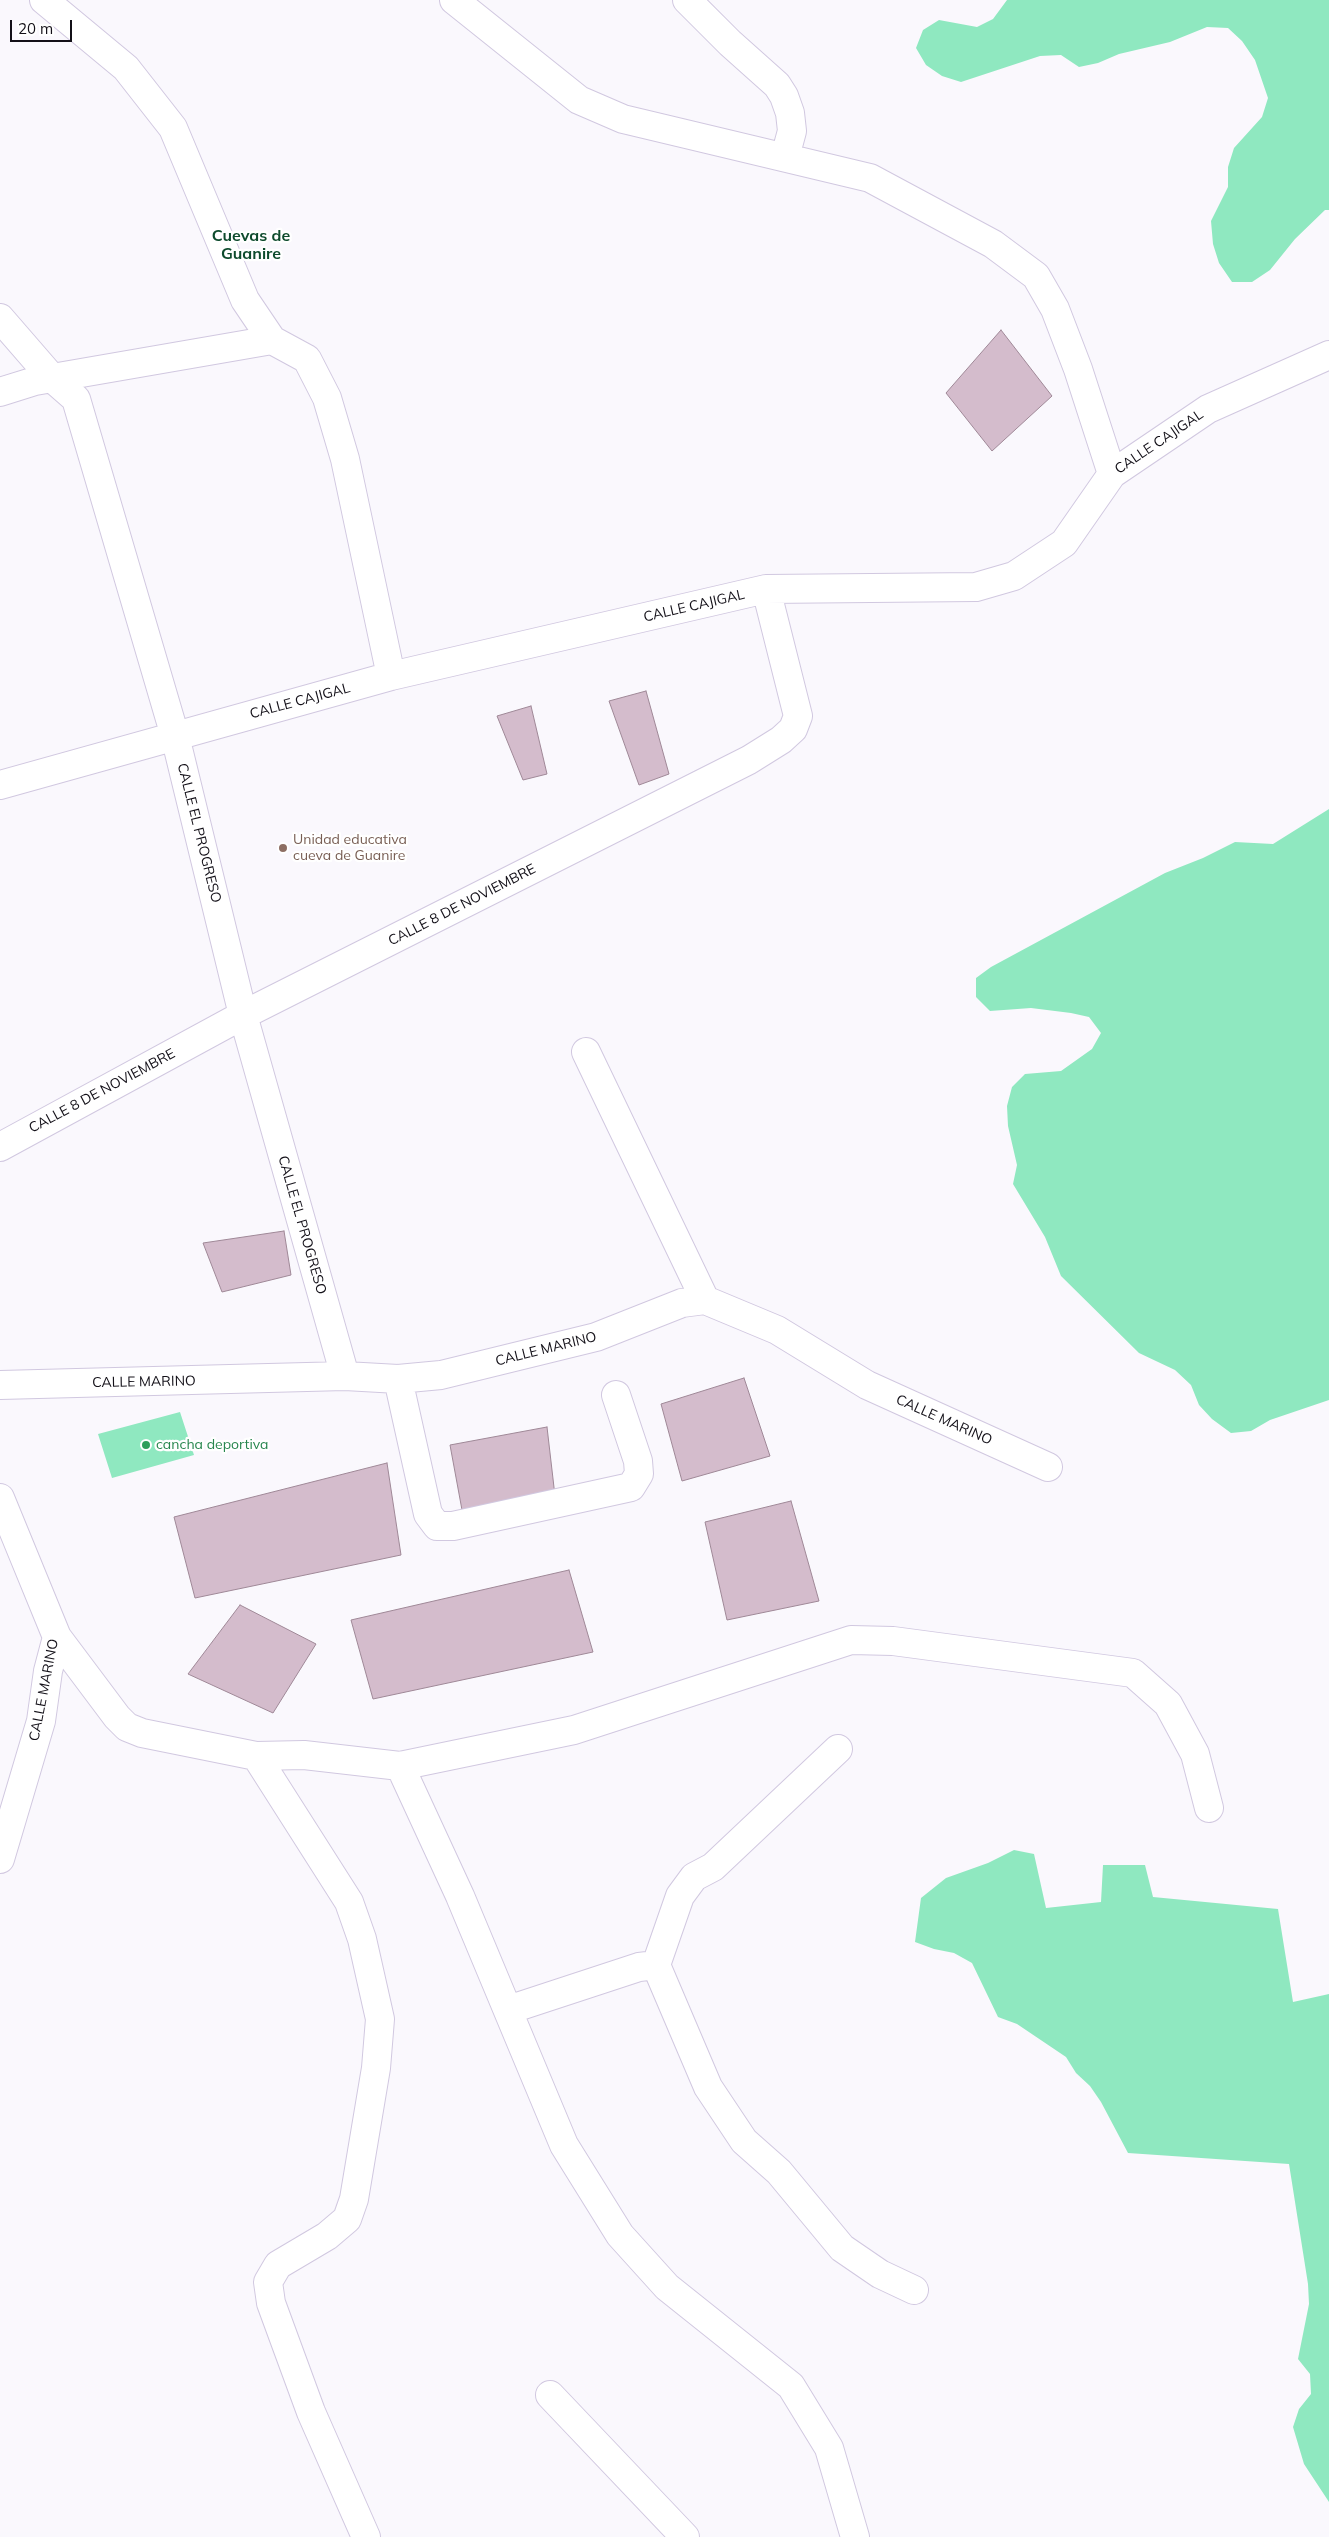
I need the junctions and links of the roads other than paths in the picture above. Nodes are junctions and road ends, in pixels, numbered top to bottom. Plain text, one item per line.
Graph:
1 (44, 0) edge
2 (454, 0) edge
3 (687, 0) edge
4 (786, 157) junction
5 (0, 318) edge
6 (272, 340) junction
7 (1329, 355) edge
8 (52, 378) junction
9 (0, 392) edge
10 (1112, 474) junction
11 (766, 589) junction
12 (391, 676) junction
13 (175, 736) junction
14 (0, 785) edge
15 (243, 1015) junction
16 (586, 1052) dead end
17 (0, 1147) edge
18 (705, 1300) junction
19 (344, 1376) junction
20 (398, 1379) junction
21 (0, 1385) edge
22 (616, 1395) dead end
23 (1048, 1467) dead end
24 (0, 1498) edge
25 (57, 1637) junction
26 (838, 1749) dead end
27 (256, 1756) junction
28 (400, 1766) junction
29 (1209, 1808) dead end
30 (0, 1859) edge
31 (656, 1965) junction
32 (508, 2010) junction
33 (914, 2290) dead end
34 (550, 2395) dead end
35 (366, 2537) edge
36 (685, 2537) edge
37 (855, 2537) edge

1 - 6 street
2 - 4 street
3 - 4 street
4 - 10 street
5 - 8 street, CALLE EL PROGRESO
6 - 8 street
6 - 12 street
7 - 10 street, CALLE CAJIGAL
8 - 9 street
8 - 13 street, CALLE EL PROGRESO
10 - 11 street, CALLE CAJIGAL
11 - 12 street, CALLE CAJIGAL
11 - 15 street, CALLE 8 DE NOVIEMBRE
12 - 13 street, CALLE CAJIGAL
13 - 14 street, CALLE CAJIGAL
13 - 15 street, CALLE EL PROGRESO
15 - 17 street, CALLE 8 DE NOVIEMBRE
15 - 19 street, CALLE EL PROGRESO
16 - 18 street
18 - 20 street, CALLE MARINO
18 - 23 street, CALLE MARINO
19 - 20 street, CALLE MARINO
19 - 21 street, CALLE MARINO
20 - 22 street
24 - 25 street, CALLE MARINO
25 - 27 street
25 - 30 street, CALLE MARINO
26 - 31 street
27 - 28 street
27 - 35 street
28 - 29 street
28 - 32 street
31 - 32 street
31 - 33 street
32 - 37 street
34 - 36 street

